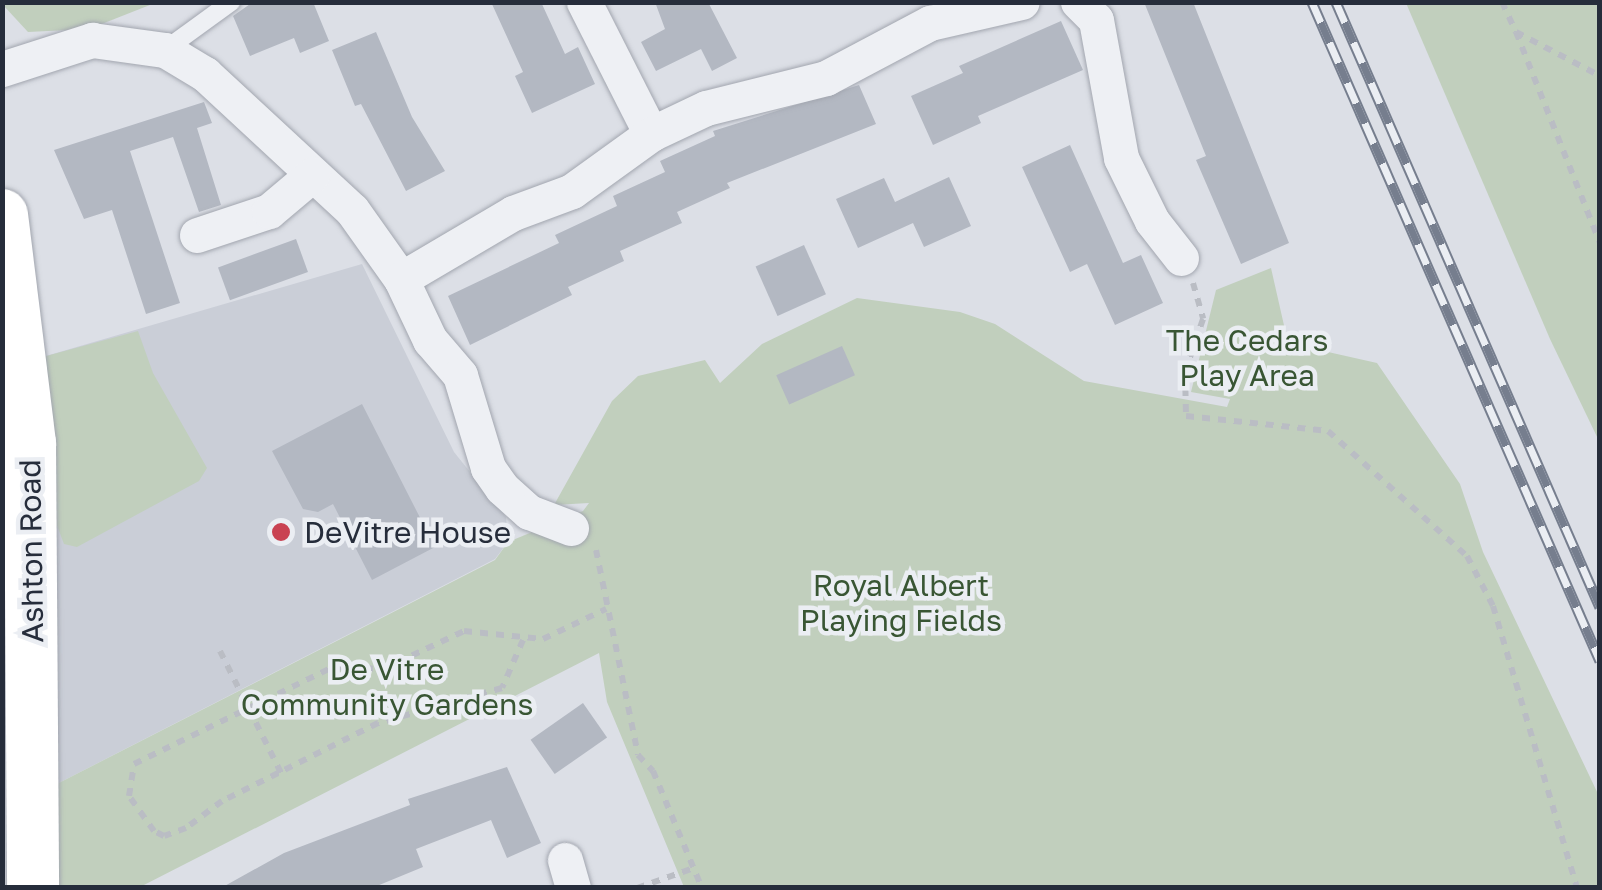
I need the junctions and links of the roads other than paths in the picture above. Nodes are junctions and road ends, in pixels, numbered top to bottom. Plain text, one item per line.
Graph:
1 (232, 2) edge
2 (584, 2) edge
3 (1022, 2) edge
4 (1078, 2) edge
5 (926, 13) edge
6 (165, 50) junction
7 (2, 69) edge
8 (651, 134) junction
9 (313, 174) junction
10 (2, 216) edge
11 (197, 235) dead end
12 (1181, 258) road end
13 (400, 278) junction
14 (571, 528) road end
15 (33, 888) edge

1 - 6 lane
2 - 8 street
3 - 5 street
4 - 12 street
5 - 8 street
6 - 7 street
6 - 9 street
8 - 13 street
9 - 11 street
9 - 13 street
10 - 15 main road, Ashton Road
13 - 14 street

